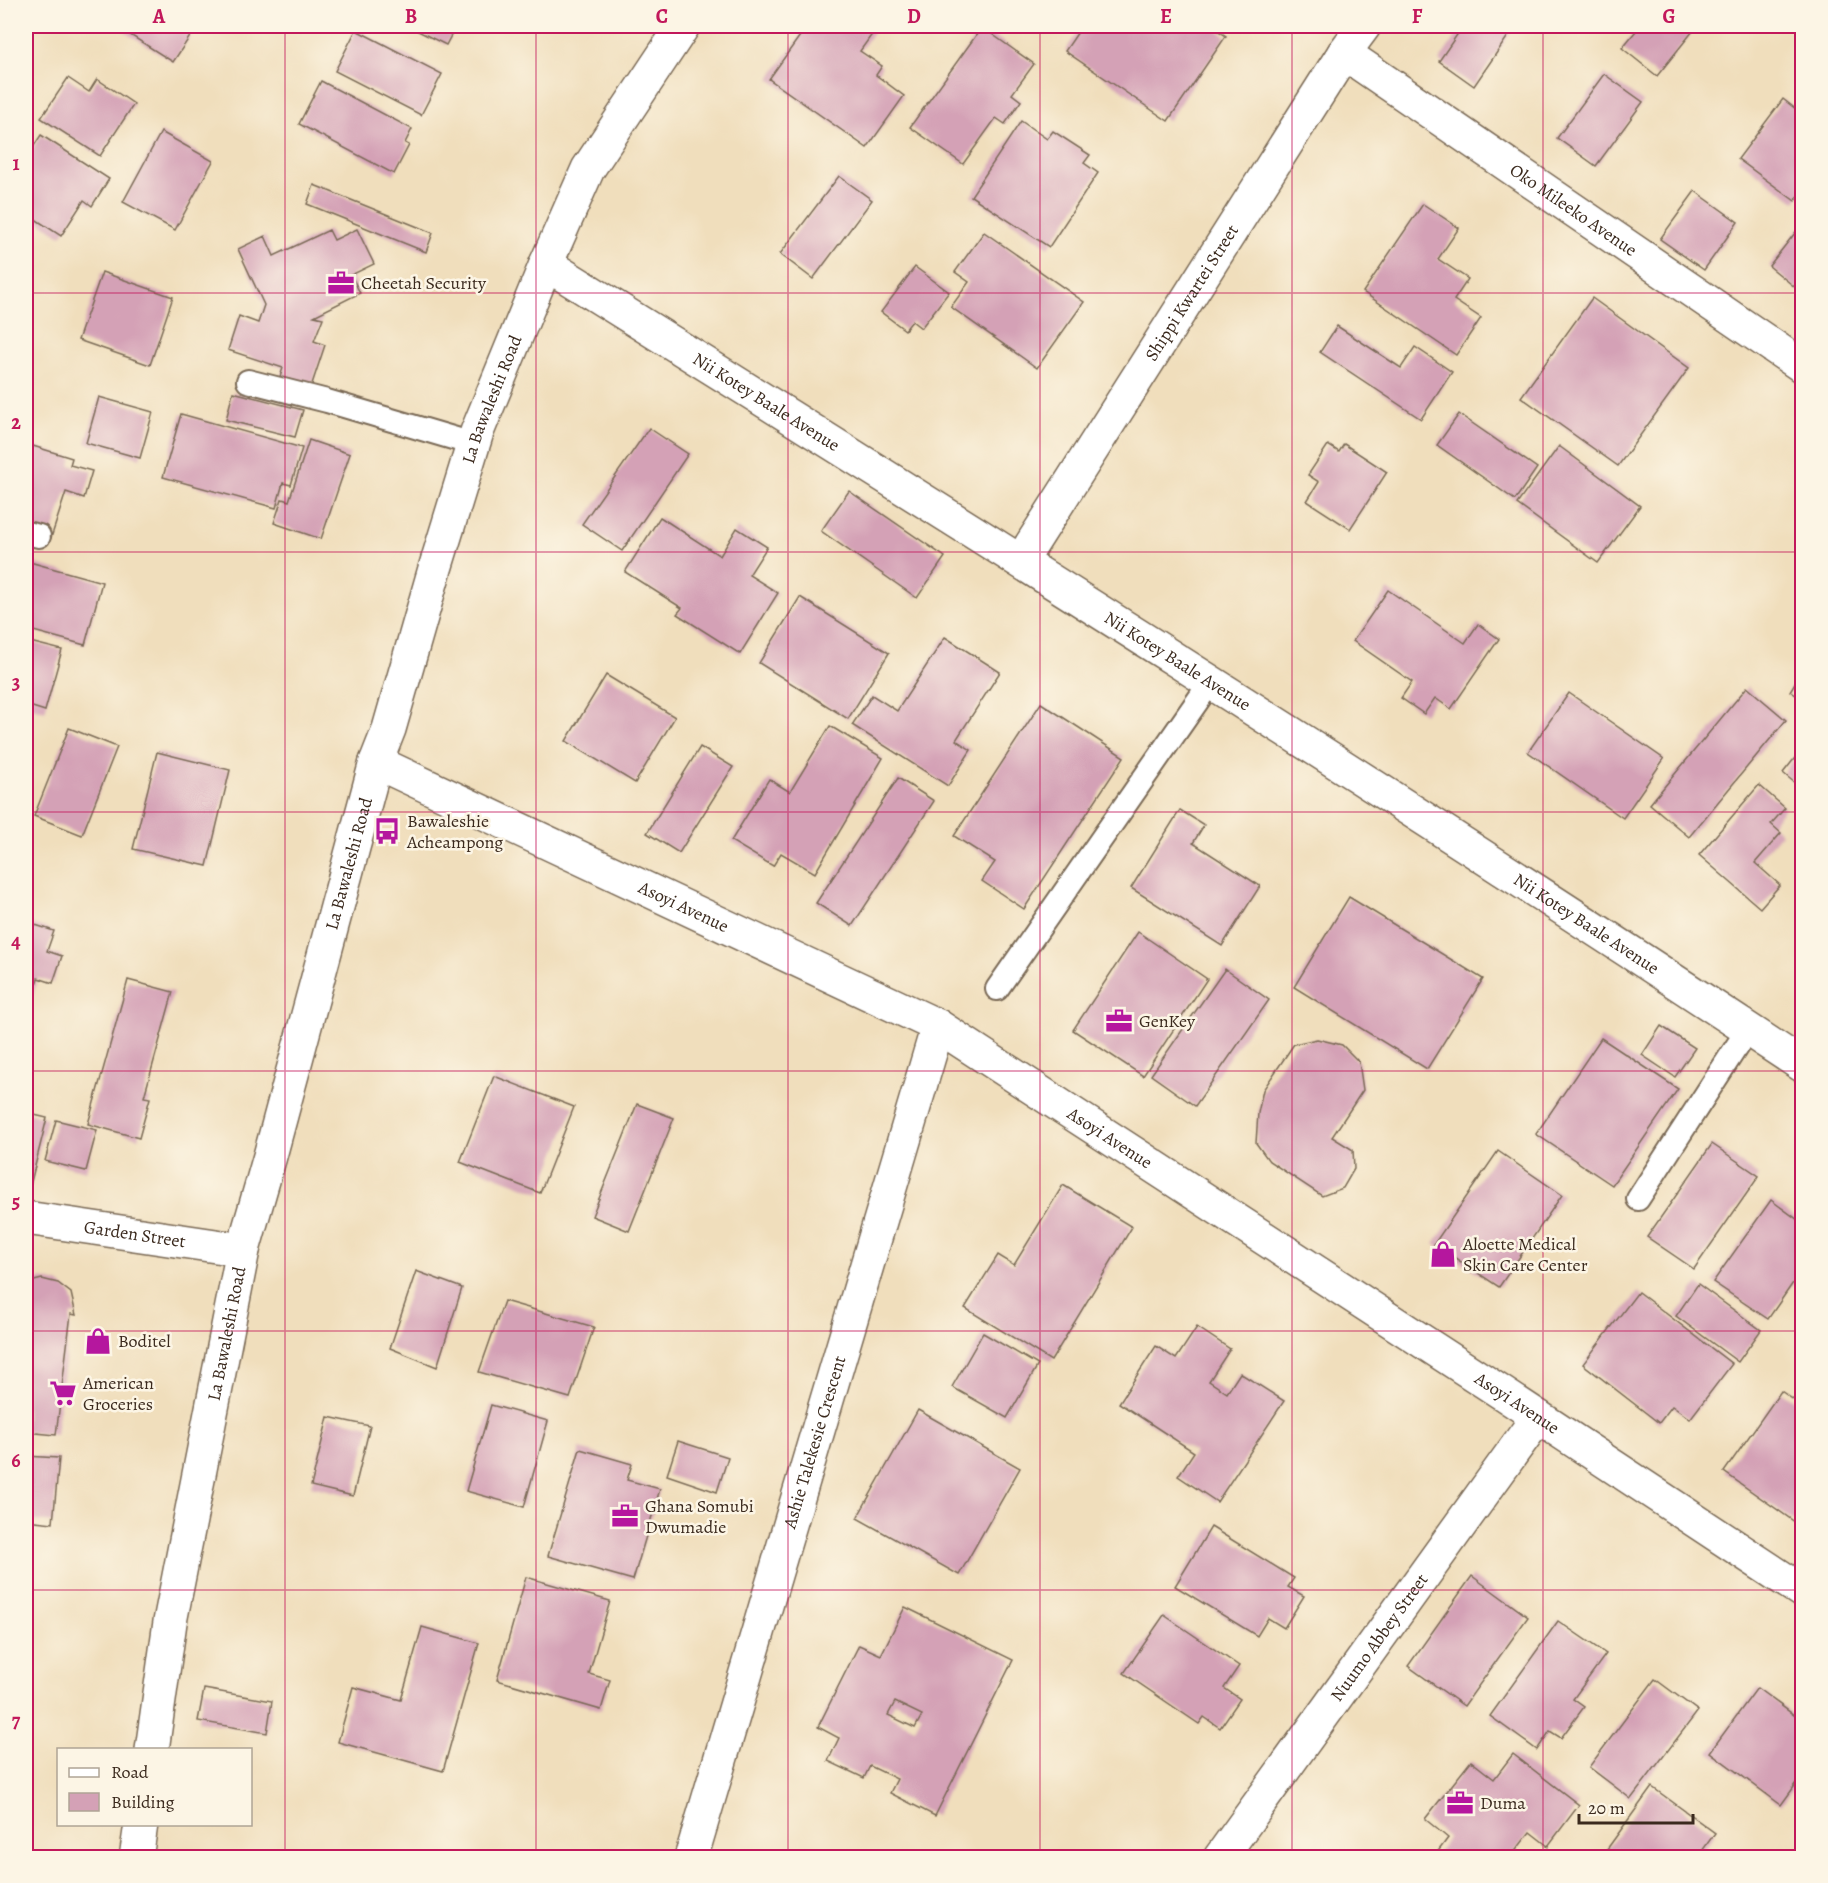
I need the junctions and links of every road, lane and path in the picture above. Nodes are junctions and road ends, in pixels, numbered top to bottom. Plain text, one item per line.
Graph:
1 (683, 26) edge
2 (1364, 26) edge
3 (1344, 53) junction
4 (546, 264) junction
5 (1802, 365) edge
6 (248, 381) dead end
7 (473, 444) junction
8 (1021, 561) junction
9 (1210, 683) junction
10 (376, 762) junction
11 (997, 989) dead end
12 (938, 1026) junction
13 (1748, 1029) junction
14 (1803, 1065) edge
15 (1638, 1199) dead end
16 (26, 1218) edge
17 (243, 1250) junction
18 (1538, 1417) junction
19 (1803, 1591) edge
20 (152, 1748) edge
21 (141, 1826) edge
22 (136, 1857) edge
23 (691, 1857) edge
24 (1220, 1857) edge

1 - 4 street, La Bawaleshi Road
2 - 3 street, Shippi Kwartei Street
3 - 5 street, Oko Mileeko Avenue
3 - 8 street, Shippi Kwartei Street
4 - 7 street, La Bawaleshi Road
4 - 8 street, Nii Kotey Baale Avenue
6 - 7 lane
7 - 10 street, La Bawaleshi Road
8 - 9 street, Nii Kotey Baale Avenue
9 - 11 lane
9 - 13 street, Nii Kotey Baale Avenue
10 - 12 street, Asoyi Avenue
10 - 17 street, La Bawaleshi Road
12 - 18 street, Asoyi Avenue
12 - 23 street, Ashie Talekesie Crescent
13 - 14 street, Nii Kotey Baale Avenue
13 - 15 lane
16 - 17 street, Garden Street
17 - 20 street, La Bawaleshi Road
18 - 19 street, Asoyi Avenue
18 - 24 street, Nuumo Abbey Street
21 - 22 street

